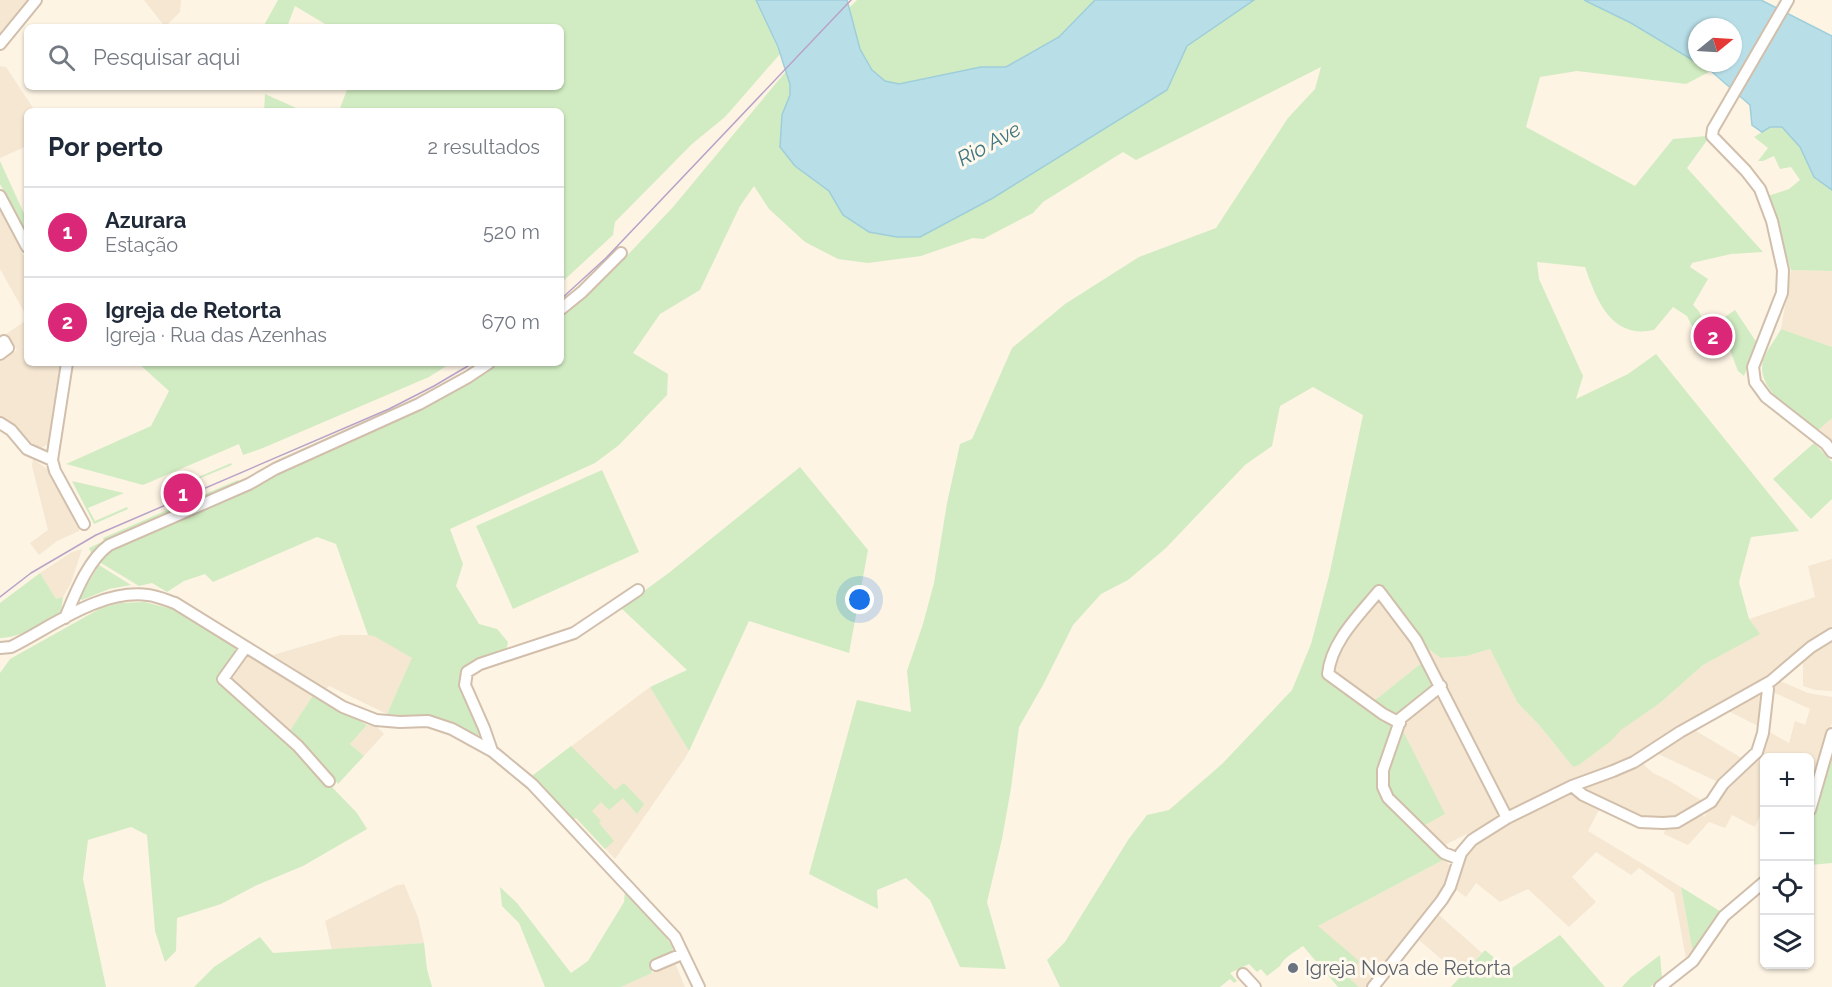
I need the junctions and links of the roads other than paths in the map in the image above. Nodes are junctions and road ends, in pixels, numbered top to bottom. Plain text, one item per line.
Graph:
1 (36, 0) edge
2 (1788, 0) edge
3 (0, 44) edge
4 (0, 196) edge
5 (24, 241) edge
6 (621, 253) dead end
7 (564, 307) edge
8 (0, 344) edge
9 (0, 354) edge
10 (67, 366) edge
11 (484, 366) edge
12 (0, 423) edge
13 (1832, 452) edge
14 (52, 460) junction
15 (84, 524) dead end
16 (638, 590) dead end
17 (65, 618) junction
18 (1832, 634) edge
19 (0, 648) edge
20 (246, 648) junction
21 (1766, 684) junction
22 (1441, 686) junction
23 (1400, 723) junction
24 (1832, 734) edge
25 (492, 751) junction
26 (329, 781) dead end
27 (1572, 786) junction
28 (1810, 807) edge
29 (1507, 818) junction
30 (1459, 859) junction
31 (1760, 885) edge
32 (682, 954) junction
33 (656, 965) dead end
34 (1243, 974) dead end
35 (699, 987) edge
36 (1255, 987) edge
37 (1373, 987) edge
38 (1660, 987) edge

1 - 3 street
2 - 13 street
4 - 5 street
6 - 7 street
8 - 9 street
10 - 14 street
11 - 17 street
12 - 14 street
14 - 15 street
16 - 25 street
17 - 19 street
17 - 20 street
18 - 21 street
20 - 25 street
20 - 26 street
21 - 27 street
21 - 27 street
22 - 23 street
22 - 23 street
22 - 29 street
23 - 30 street
24 - 28 street
25 - 32 street
27 - 29 street
29 - 30 street
30 - 37 street
31 - 38 street
32 - 33 street
32 - 35 street
34 - 36 street

